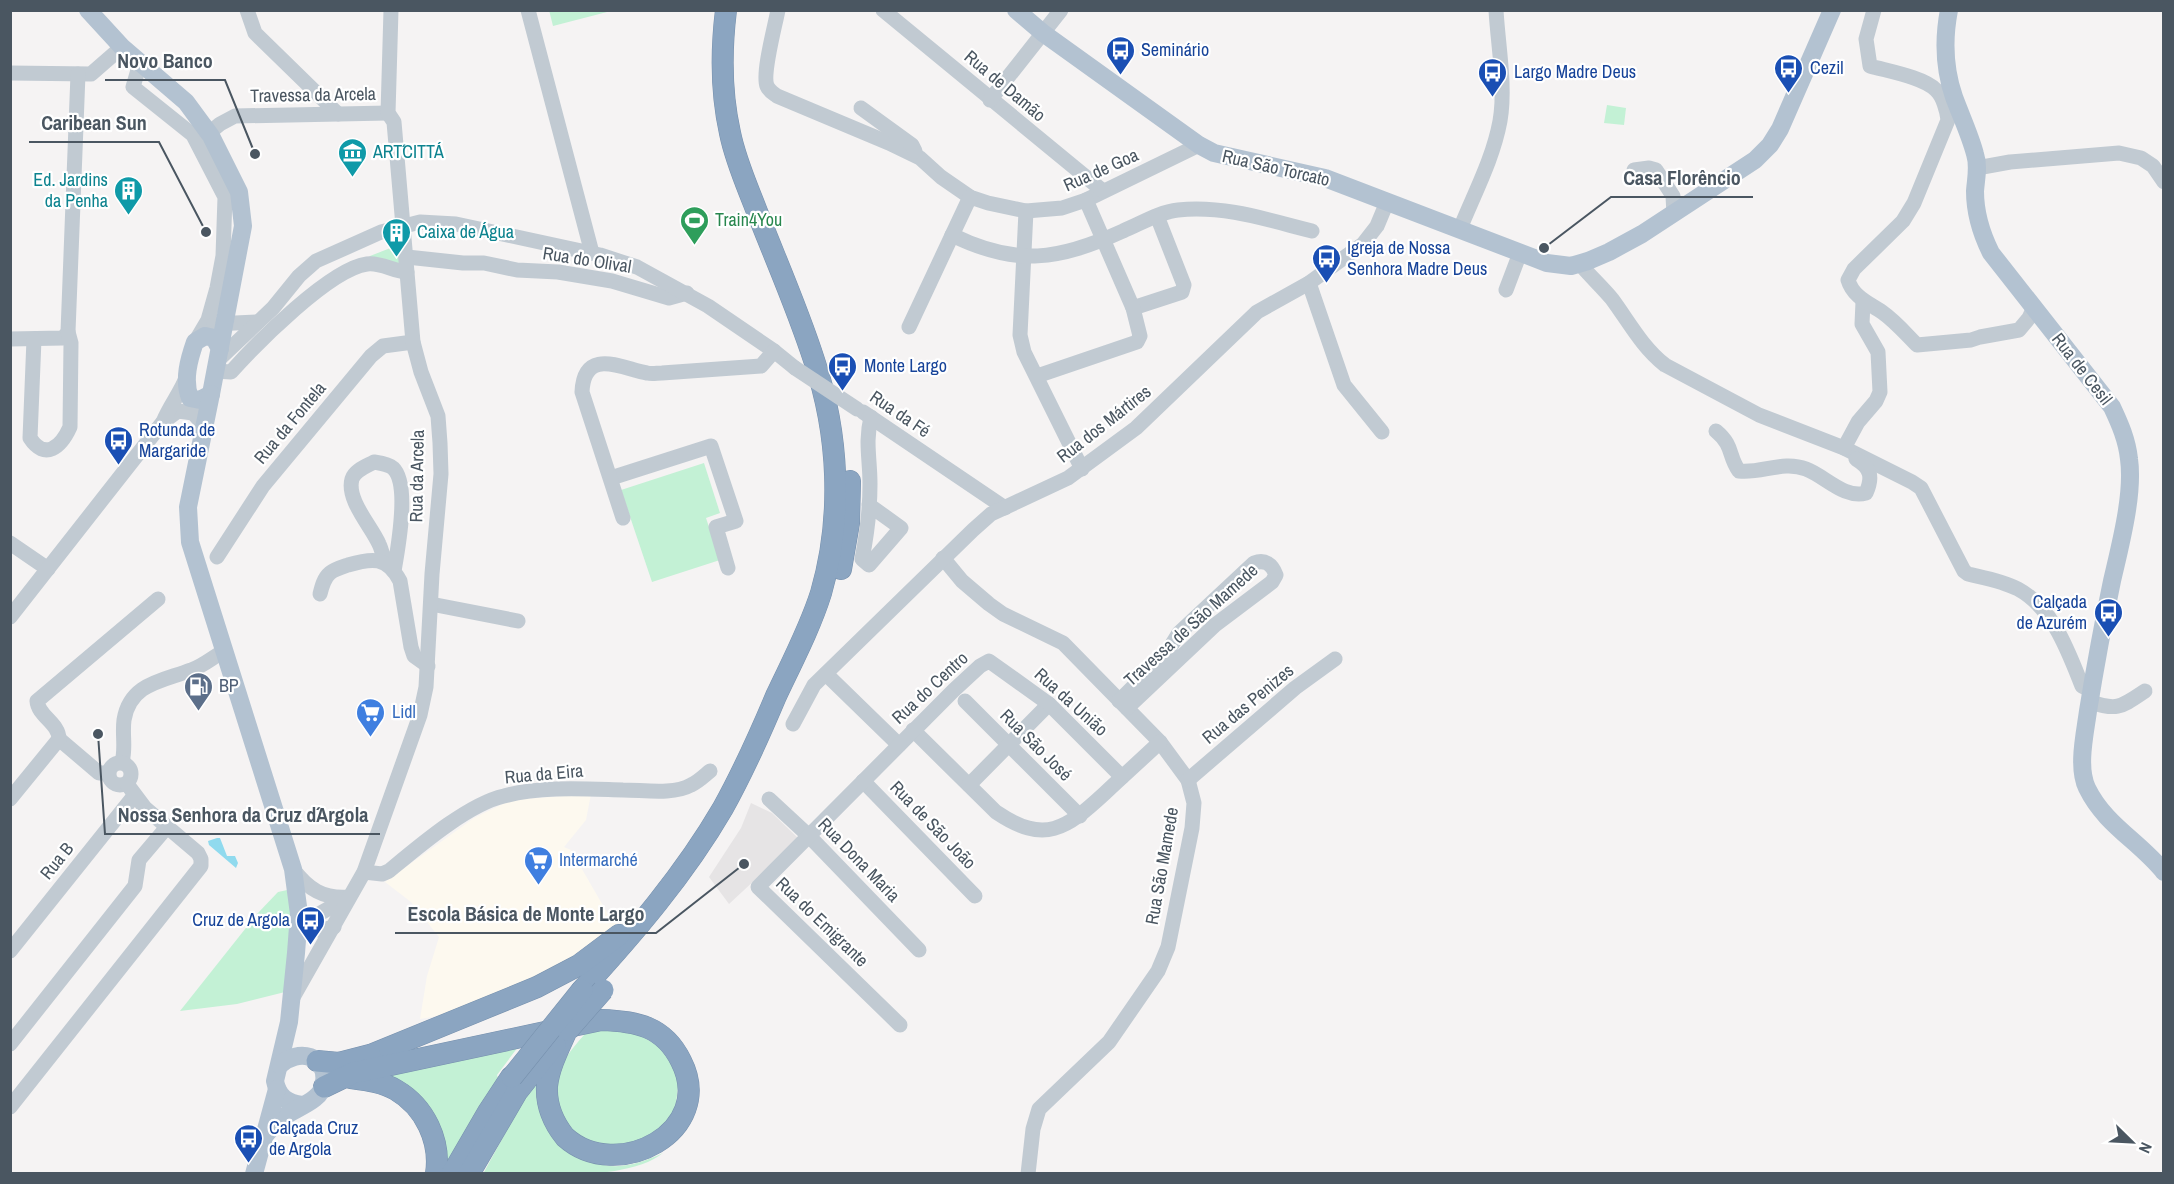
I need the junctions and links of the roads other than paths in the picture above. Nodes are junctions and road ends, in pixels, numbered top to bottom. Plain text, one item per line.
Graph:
1 (88, 10) edge
2 (247, 10) edge
3 (392, 10) edge
4 (528, 10) edge
5 (714, 10) edge
6 (726, 10) edge
7 (736, 10) edge
8 (778, 10) edge
9 (883, 10) edge
10 (1061, 10) edge
11 (1496, 10) edge
12 (1832, 10) edge
13 (1874, 10) edge
14 (1949, 10) edge
15 (1016, 12) edge
16 (1043, 33) junction
17 (122, 47) junction
18 (140, 63) junction
19 (10, 73) edge
20 (78, 74) junction
21 (990, 100) junction
22 (861, 108) dead end
23 (388, 113) junction
24 (338, 114) junction
25 (1955, 119) junction
26 (209, 133) junction
27 (1199, 145) junction
28 (920, 158) junction
29 (1977, 168) junction
30 (740, 169) junction
31 (1634, 170) dead end
32 (2163, 182) edge
33 (1103, 190) junction
34 (970, 197) junction
35 (1086, 200) junction
36 (1386, 202) junction
37 (1026, 212) junction
38 (1674, 214) junction
39 (1158, 216) junction
40 (404, 226) junction
41 (1460, 229) junction
42 (1312, 231) dead end
43 (952, 235) junction
44 (1103, 240) junction
45 (592, 253) junction
46 (1520, 253) junction
47 (1024, 257) junction
48 (1580, 264) junction
49 (407, 265) junction
50 (1309, 283) junction
51 (1506, 290) dead end
52 (687, 293) junction
53 (1863, 302) junction
54 (2034, 307) junction
55 (1132, 308) junction
56 (258, 322) junction
57 (213, 327) junction
58 (909, 327) dead end
59 (68, 332) junction
60 (10, 339) edge
61 (34, 339) junction
62 (414, 342) junction
63 (774, 351) junction
64 (217, 361) junction
65 (187, 376) junction
66 (1037, 376) junction
67 (193, 400) junction
68 (871, 417) junction
69 (163, 422) junction
70 (1716, 431) dead end
71 (1382, 432) dead end
72 (1844, 448) junction
73 (1082, 469) junction
74 (611, 478) junction
75 (869, 505) dead end
76 (1005, 508) junction
77 (623, 518) dead end
78 (10, 543) edge
79 (217, 557) dead end
80 (943, 558) junction
81 (390, 567) junction
82 (728, 568) dead end
83 (48, 569) junction
84 (320, 594) dead end
85 (158, 599) dead end
86 (431, 604) junction
87 (10, 617) edge
88 (518, 621) dead end
89 (224, 651) junction
90 (1335, 659) dead end
91 (989, 661) joint
92 (428, 666) junction
93 (194, 669) junction
94 (230, 669) junction
95 (826, 674) junction
96 (2145, 691) dead end
97 (2091, 696) junction
98 (965, 700) dead end
99 (1049, 704) junction
100 (1123, 704) junction
101 (793, 724) dead end
102 (913, 730) junction
103 (59, 739) junction
104 (1160, 742) junction
105 (899, 745) junction
106 (1009, 745) junction
107 (122, 762) junction
108 (710, 771) dead end
109 (108, 773) junction
110 (1122, 777) junction
111 (863, 780) junction
112 (1188, 780) junction
113 (969, 785) junction
114 (131, 790) junction
115 (10, 799) edge
116 (769, 799) dead end
117 (1080, 816) junction
118 (167, 827) junction
119 (809, 836) junction
120 (293, 869) junction
121 (364, 872) junction
122 (2163, 872) edge
123 (975, 896) dead end
124 (349, 897) junction
125 (663, 897) junction
126 (298, 926) junction
127 (334, 927) junction
128 (919, 950) dead end
129 (10, 951) edge
130 (593, 990) junction
131 (292, 999) junction
132 (289, 1022) junction
133 (900, 1025) dead end
134 (10, 1044) edge
135 (373, 1054) junction
136 (312, 1058) junction
137 (548, 1060) junction
138 (280, 1065) junction
139 (345, 1077) junction
140 (324, 1087) junction
141 (277, 1089) junction
142 (302, 1105) junction
143 (10, 1107) edge
144 (263, 1138) junction
145 (638, 1171) dead end
146 (254, 1173) edge
147 (436, 1173) edge
148 (452, 1173) edge
149 (469, 1173) edge
150 (1028, 1173) edge

1 - 17 main road
2 - 24 street
3 - 23 street, Rua da Arcela
4 - 45 street
5 - 30 highway
6 - 30 highway
7 - 130 highway
8 - 28 street, Rua de Goa
9 - 21 street, Rua de Damão
10 - 16 street
11 - 41 street
12 - 38 main road
13 - 25 street
14 - 25 main road, Rua de Cesil
15 - 16 main road, Rua São Torcato
16 - 21 street
16 - 27 main road, Rua São Torcato
17 - 18 main road
17 - 20 street
18 - 26 main road
18 - 57 street
19 - 20 street
20 - 59 street
21 - 33 street, Rua de Damão
22 - 28 street, Rua de Goa
23 - 24 street, Travessa da Arcela
23 - 40 street, Rua da Arcela
24 - 26 street, Travessa da Arcela
25 - 29 main road, Rua de Cesil
25 - 53 street
26 - 57 main road
27 - 33 street, Rua de Goa
27 - 36 main road, Rua São Torcato
28 - 34 street, Rua de Goa
29 - 32 street
29 - 54 main road, Rua de Cesil
30 - 125 highway
31 - 38 street
33 - 35 street, Rua de Goa
34 - 37 street, Rua de Goa
34 - 43 street
35 - 37 street, Rua de Goa
35 - 44 street
36 - 41 main road, Rua São Torcato
36 - 50 street, Rua dos Mártires
37 - 47 street
38 - 48 main road
39 - 42 street
39 - 44 street
39 - 55 street
40 - 45 street, Rua da Fé
40 - 49 street, Rua da Arcela
40 - 56 street, Rua da Fé
41 - 46 main road, Rua São Torcato
43 - 47 street
43 - 58 street
44 - 47 street
44 - 55 street
45 - 52 street, Rua da Fé
46 - 48 main road, Rua São Torcato
46 - 51 street
47 - 66 street
48 - 72 street
49 - 52 street, Rua do Olival
49 - 62 street, Rua da Arcela
49 - 64 street, Rua do Olival
50 - 71 street
50 - 73 street, Rua dos Mártires
52 - 63 street, Rua da Fé
53 - 54 street
53 - 72 street
54 - 97 main road, Rua de Cesil
55 - 66 street
56 - 57 street
56 - 64 street, Rua da Fé
57 - 64 main road
57 - 65 main road
59 - 61 street
59 - 61 street
60 - 61 street
62 - 79 street, Rua da Fontela
62 - 86 street, Rua da Arcela
63 - 68 street, Rua da Fé, bridge
63 - 74 street
64 - 67 main road
65 - 67 main road
65 - 69 street
66 - 73 street
67 - 69 street
67 - 89 main road
68 - 75 street
68 - 76 street, Rua da Fé
69 - 83 street
70 - 72 street
72 - 97 street
73 - 76 street, Rua dos Mártires
74 - 77 street
74 - 82 street
76 - 80 street, Rua dos Mártires
78 - 83 street
80 - 95 street, Rua dos Mártires
80 - 100 street, Rua São Mamede
81 - 81 street
81 - 84 street
81 - 92 street
83 - 87 street
85 - 103 street
86 - 88 street
86 - 92 street, Rua da Arcela
89 - 93 street
89 - 94 main road
90 - 112 street, Rua das Penizes
91 - 99 street, Rua da União
91 - 102 street, Rua do Centro
92 - 121 street, Rua da Arcela
93 - 94 street
93 - 107 street
94 - 120 main road
95 - 101 street, Rua dos Mártires
95 - 105 street
96 - 97 street
97 - 122 main road, Rua de Cesil
98 - 106 street, Rua São José
99 - 106 street
99 - 110 street, Rua da União
100 - 100 street, Travessa de São Mamede
100 - 104 street, Rua São Mamede
102 - 105 street, Rua do Centro
102 - 113 street
103 - 109 street
103 - 115 street
104 - 110 street
104 - 112 street, Rua São Mamede
105 - 111 street, Rua do Emigrante
106 - 113 street
106 - 117 street, Rua São José
107 - 109 street
107 - 114 street
108 - 121 street, Rua da Eira
109 - 114 street
110 - 117 street
111 - 119 street, Rua do Emigrante
111 - 123 street, Rua de São João
112 - 150 street, Rua São Mamede
113 - 117 street
114 - 118 street
114 - 129 street, Rua B
116 - 119 street, Rua Dona Maria
118 - 134 street
118 - 143 street
119 - 128 street, Rua Dona Maria
119 - 133 street, Rua do Emigrante
120 - 124 street
120 - 126 main road
121 - 124 street, Rua da Arcela
124 - 126 street
124 - 127 street, Rua da Arcela
125 - 130 highway
125 - 135 highway
126 - 127 street
126 - 131 main road
127 - 131 street, Rua da Arcela
130 - 137 highway, bridge
130 - 148 highway, bridge
131 - 132 main road
132 - 136 main road
132 - 138 main road
135 - 136 highway
135 - 145 highway
136 - 138 main road
136 - 140 main road
137 - 139 highway
137 - 149 highway
138 - 141 main road
139 - 140 highway
139 - 147 highway
140 - 142 main road
141 - 142 main road
141 - 144 main road
142 - 144 main road
144 - 146 main road

